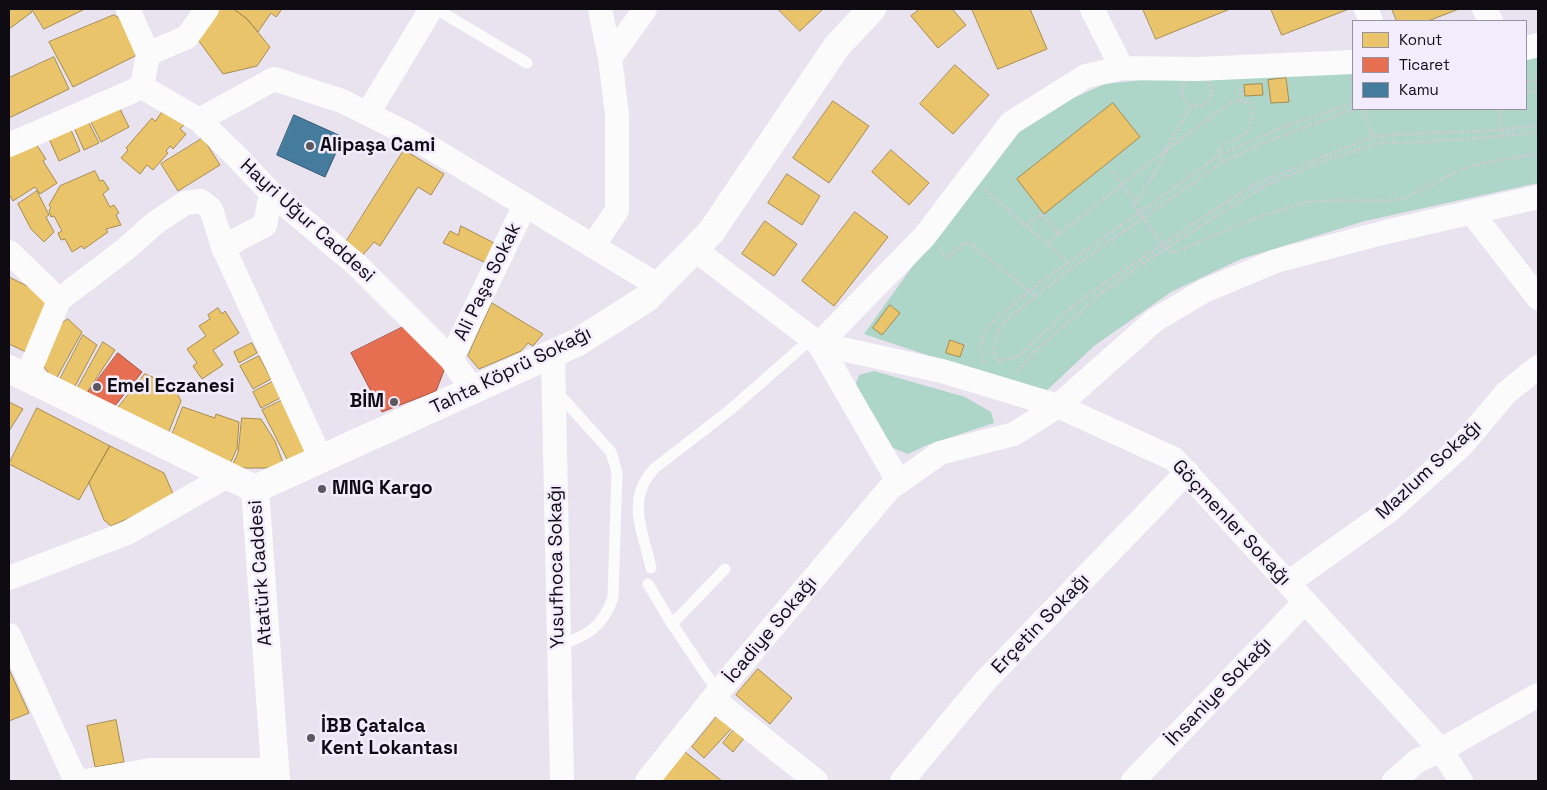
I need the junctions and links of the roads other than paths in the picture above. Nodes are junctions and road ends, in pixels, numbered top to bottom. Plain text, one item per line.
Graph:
1 (128, 9) edge
2 (207, 9) edge
3 (431, 9) edge
4 (436, 9) edge
5 (600, 9) edge
6 (645, 9) edge
7 (872, 9) edge
8 (1092, 9) edge
9 (1484, 9) edge
10 (1490, 20) edge
11 (148, 54) junction
12 (610, 58) junction
13 (1352, 62) edge
14 (527, 63) dead end
15 (1122, 68) junction
16 (142, 87) junction
17 (368, 114) junction
18 (198, 120) junction
19 (9, 145) edge
20 (271, 193) junction
21 (1538, 198) edge
22 (525, 205) junction
23 (1472, 213) junction
24 (593, 246) junction
25 (223, 247) junction
26 (694, 249) junction
27 (9, 252) edge
28 (659, 286) junction
29 (1538, 298) edge
30 (59, 300) junction
31 (815, 341) junction
32 (553, 353) junction
33 (451, 359) junction
34 (1538, 367) edge
35 (18, 373) edge
36 (554, 388) junction
37 (473, 390) junction
38 (1058, 406) junction
39 (321, 459) junction
40 (1186, 472) junction
41 (228, 476) junction
42 (898, 482) junction
43 (255, 489) junction
44 (651, 568) dead end
45 (725, 569) dead end
46 (9, 578) edge
47 (1288, 583) junction
48 (648, 584) dead end
49 (1305, 602) junction
50 (672, 624) junction
51 (9, 635) edge
52 (559, 645) junction
53 (1538, 695) edge
54 (716, 696) junction
55 (1441, 750) junction
56 (276, 776) edge
57 (76, 781) edge
58 (86, 781) edge
59 (562, 781) edge
60 (647, 781) edge
61 (816, 781) edge
62 (902, 781) edge
63 (1133, 781) edge
64 (1394, 781) edge
65 (1461, 781) edge

1 - 11 street
2 - 11 street
3 - 17 street
4 - 14 lane
5 - 12 street
6 - 12 street
7 - 26 street, Tahta Köprü Sokağı
8 - 15 street
9 - 10 street
11 - 16 street
12 - 24 street
13 - 15 street
15 - 31 street
16 - 18 street, Hayri Uğur Caddesi
16 - 19 street
17 - 18 street
17 - 22 street
18 - 20 street, Hayri Uğur Caddesi
20 - 25 street
20 - 33 street, Hayri Uğur Caddesi
21 - 23 street, İcadiye Sokağı
22 - 24 street
22 - 33 street, Ali Paşa Sokak
23 - 29 street
23 - 38 street, İcadiye Sokağı
24 - 28 street
25 - 30 street
25 - 39 street
26 - 28 street, Tahta Köprü Sokağı
26 - 31 street, Göçmenler Sokağı
27 - 30 street
28 - 32 street, Tahta Köprü Sokağı
30 - 35 street
31 - 38 street, Göçmenler Sokağı
31 - 42 street
31 - 44 lane
32 - 36 street, Yusufhoca Sokağı
32 - 37 street, Tahta Köprü Sokağı
33 - 37 street, Hayri Uğur Caddesi
34 - 47 street, Mazlum Sokağı
35 - 41 street, Atatürk Caddesi
36 - 52 street, Yusufhoca Sokağı
36 - 52 lane
37 - 39 street, Tahta Köprü Sokağı
38 - 40 street, Göçmenler Sokağı
38 - 42 street, İcadiye Sokağı
39 - 43 street, Tahta Köprü Sokağı
40 - 47 street, Göçmenler Sokağı
40 - 62 street, Erçetin Sokağı
41 - 43 street, Atatürk Caddesi
41 - 46 street
42 - 54 street, İcadiye Sokağı
43 - 56 street, Atatürk Caddesi
45 - 50 lane
47 - 49 street, Göçmenler Sokağı
48 - 50 lane
49 - 55 street, Göçmenler Sokağı
49 - 63 street, İhsaniye Sokağı
50 - 54 lane
51 - 57 street
52 - 59 street, Yusufhoca Sokağı
53 - 55 street
54 - 60 street, İcadiye Sokağı
54 - 61 street
55 - 64 street
55 - 65 street, Göçmenler Sokağı
56 - 58 street

